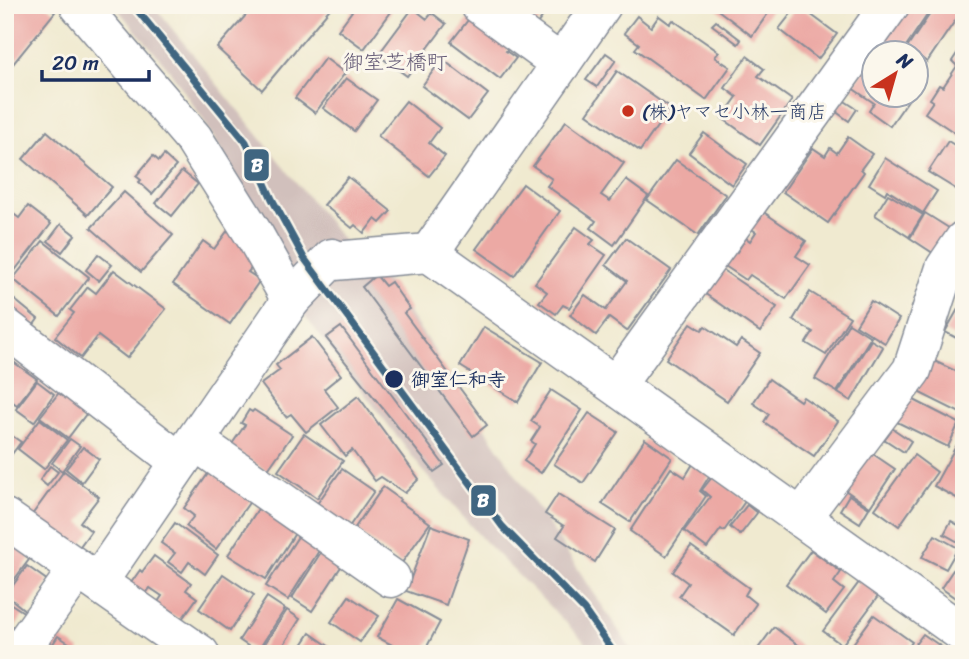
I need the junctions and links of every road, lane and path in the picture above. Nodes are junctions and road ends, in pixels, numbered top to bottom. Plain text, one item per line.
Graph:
1 (79, 5) edge
2 (480, 5) edge
3 (602, 5) edge
4 (890, 5) edge
5 (561, 64) junction
6 (964, 240) edge
7 (429, 253) junction
8 (290, 300) junction
9 (5, 327) edge
10 (615, 385) junction
11 (187, 451) junction
12 (5, 518) edge
13 (801, 518) junction
14 (88, 576) junction
15 (391, 579) dead end
16 (964, 634) edge
17 (20, 654) edge
18 (200, 654) edge

1 - 8 street
2 - 5 street
3 - 5 street
4 - 10 street
5 - 7 street
6 - 13 street
7 - 8 street
7 - 10 street
8 - 11 street
9 - 11 street
10 - 13 street
11 - 14 street
11 - 15 street
12 - 14 street
13 - 16 street
14 - 17 street
14 - 18 street

